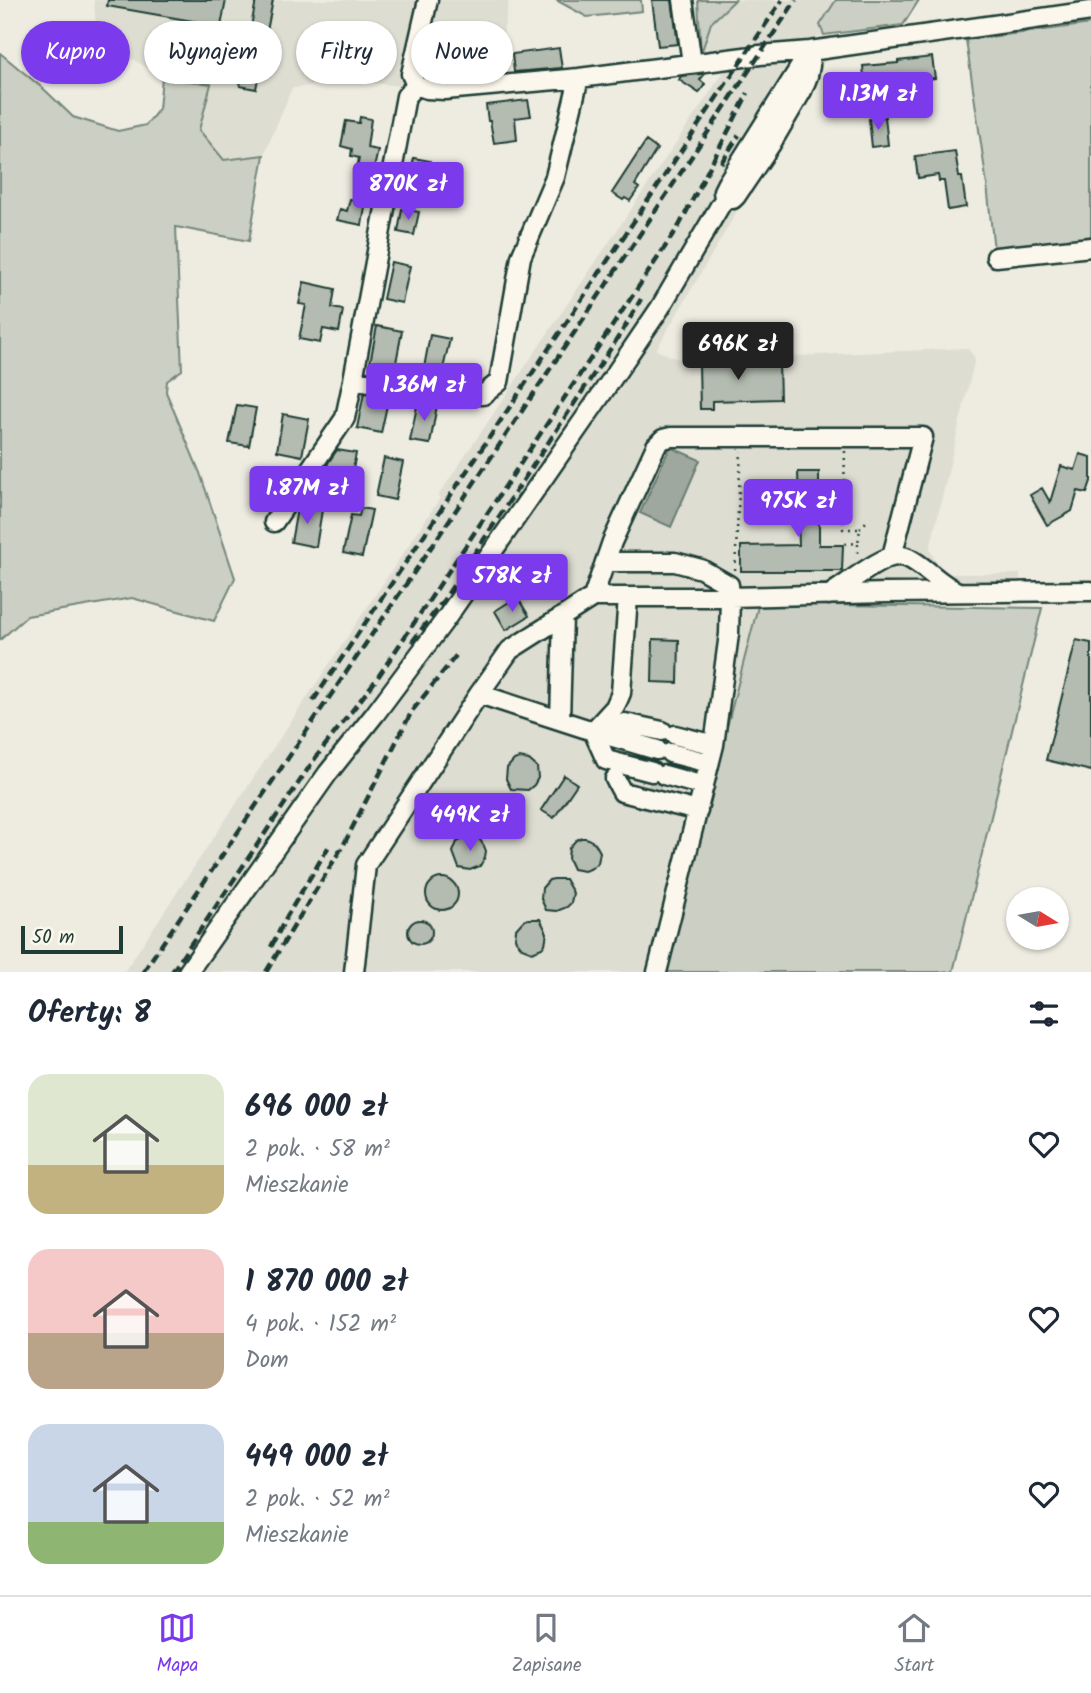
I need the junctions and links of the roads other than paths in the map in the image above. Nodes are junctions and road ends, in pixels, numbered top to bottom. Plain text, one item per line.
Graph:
1 (428, 0) edge
2 (683, 0) edge
3 (1091, 10) edge
4 (810, 51) junction
5 (692, 64) junction
6 (579, 78) junction
7 (416, 85) junction
8 (1091, 247) edge
9 (996, 257) dead end
10 (353, 380) junction
11 (274, 522) dead end
12 (892, 556) junction
13 (605, 562) junction
14 (857, 571) junction
15 (730, 591) junction
16 (1091, 592) edge
17 (965, 593) junction
18 (828, 596) junction
19 (593, 597) junction
20 (628, 597) junction
21 (563, 616) junction
22 (479, 694) junction
23 (560, 720) junction
24 (593, 731) junction
25 (714, 745) junction
26 (606, 760) junction
27 (709, 763) junction
28 (615, 779) junction
29 (656, 781) junction
30 (700, 799) junction
31 (188, 972) edge
32 (354, 972) edge
33 (657, 972) edge

1 - 7 street
2 - 5 street
3 - 4 street
4 - 5 street
4 - 31 street
5 - 6 street
6 - 7 street
6 - 10 street
7 - 10 street
8 - 9 street
10 - 11 street
12 - 13 street
12 - 14 street
12 - 17 street
13 - 15 street
13 - 19 street
14 - 15 street
14 - 18 street
15 - 18 street
15 - 20 street
15 - 25 street
16 - 17 street
17 - 18 street
19 - 20 street
19 - 21 street
20 - 24 street
21 - 22 street
21 - 23 street
22 - 23 street
22 - 32 street
23 - 24 street
24 - 25 street
24 - 26 street
24 - 27 street
25 - 27 street
26 - 28 street
26 - 29 street
27 - 30 street
28 - 29 street
28 - 30 street
29 - 30 street
30 - 33 street

